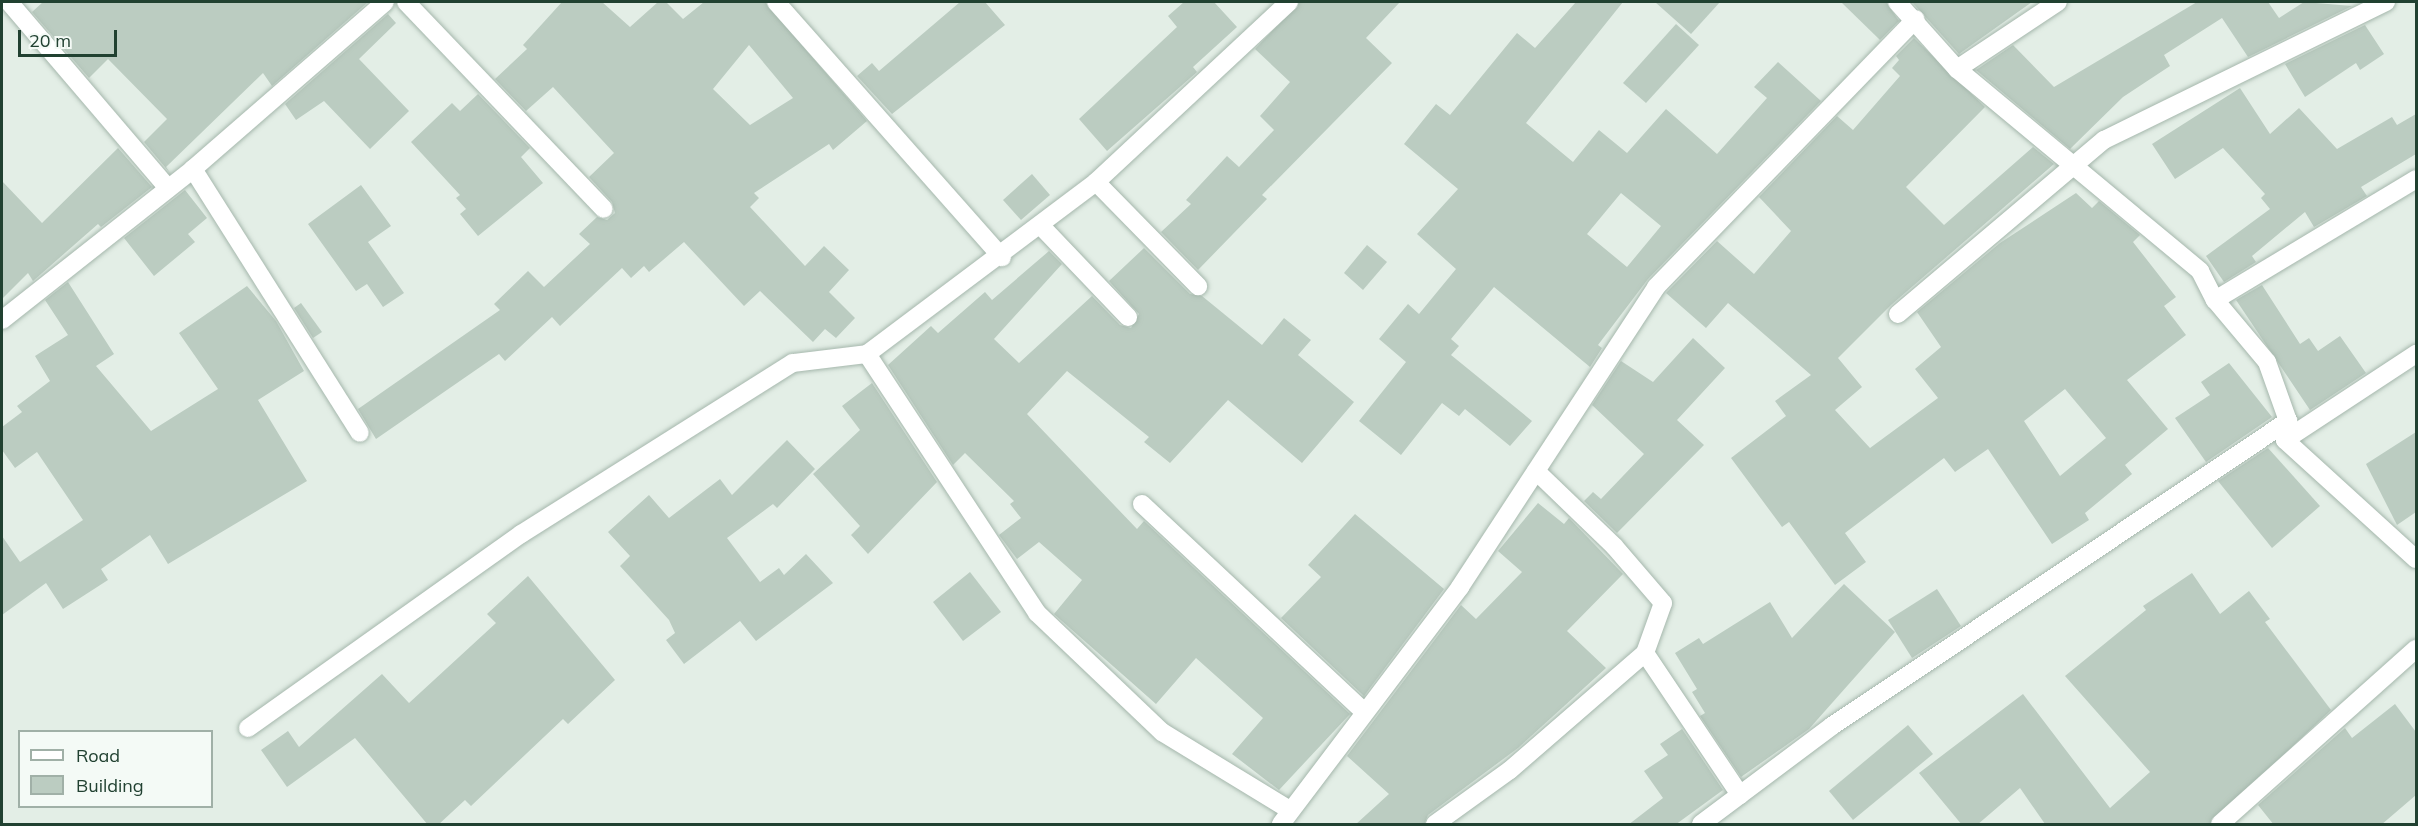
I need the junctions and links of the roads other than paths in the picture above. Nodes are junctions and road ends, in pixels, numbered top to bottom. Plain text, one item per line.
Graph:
1 (9, 2) edge
2 (385, 2) edge
3 (406, 2) edge
4 (776, 2) edge
5 (1289, 2) edge
6 (1898, 2) edge
7 (2058, 2) edge
8 (2386, 2) edge
9 (1916, 19) junction
10 (1957, 69) junction
11 (193, 169) junction
12 (2074, 169) junction
13 (2416, 179) edge
14 (1096, 182) junction
15 (168, 188) junction
16 (604, 209) dead end
17 (1041, 226) junction
18 (1002, 257) junction
19 (1198, 286) dead end
20 (2215, 300) junction
21 (1898, 314) dead end
22 (1128, 317) dead end
23 (2, 320) edge
24 (867, 354) junction
25 (2416, 354) edge
26 (2288, 421) junction
27 (360, 433) dead end
28 (2285, 440) junction
29 (1536, 471) junction
30 (1142, 504) dead end
31 (2416, 558) edge
32 (2416, 649) edge
33 (1645, 652) junction
34 (1362, 710) junction
35 (248, 728) dead end
36 (1740, 795) junction
37 (1284, 817) edge
38 (1435, 825) edge
39 (1701, 825) edge
40 (2220, 825) edge

1 - 15 street
2 - 11 street
3 - 16 street
4 - 18 street
5 - 14 street
6 - 9 street
7 - 10 street
8 - 12 street
9 - 10 street
9 - 29 street
10 - 12 street
11 - 15 street
11 - 27 street
12 - 20 street
12 - 21 street
13 - 20 street
14 - 17 street
14 - 19 street
15 - 23 street
17 - 18 street
17 - 22 street
18 - 24 street
20 - 26 street
24 - 35 street
24 - 37 street
25 - 28 street
26 - 28 street
26 - 36 street
28 - 31 street
29 - 33 street
29 - 34 street
30 - 34 street
32 - 40 street
33 - 36 street
33 - 38 street
34 - 37 street
36 - 39 street

